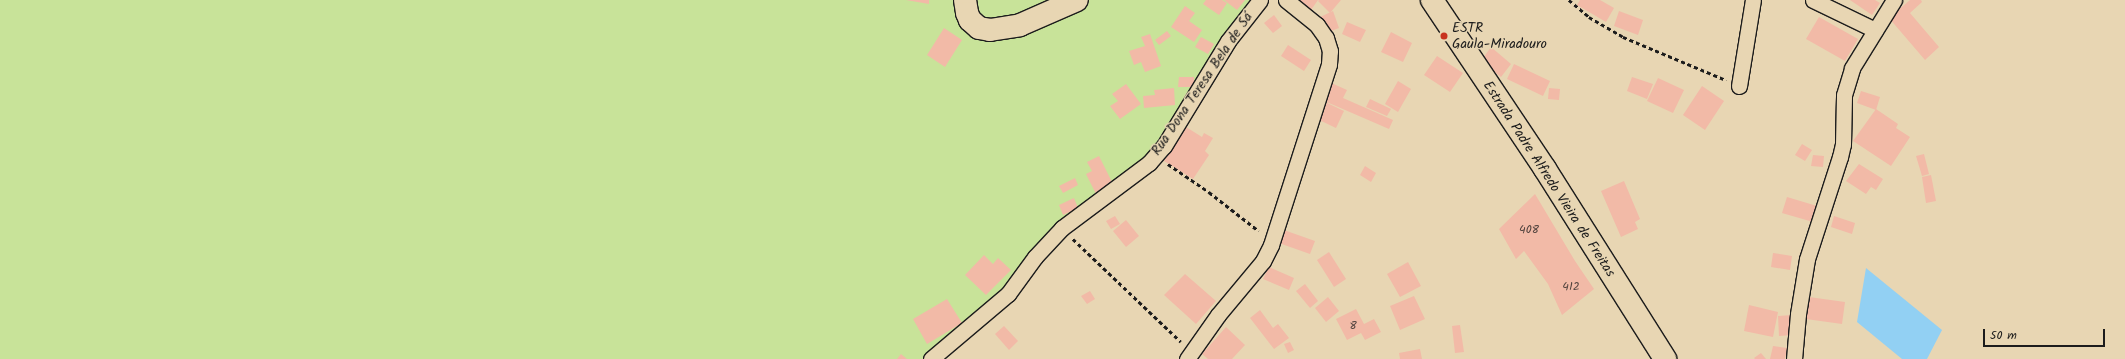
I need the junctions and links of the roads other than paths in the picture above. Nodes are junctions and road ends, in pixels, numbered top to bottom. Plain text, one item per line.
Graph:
1 (965, 0) edge
2 (1077, 0) edge
3 (1260, 0) edge
4 (1286, 0) edge
5 (1432, 0) edge
6 (1753, 0) edge
7 (1813, 0) edge
8 (1894, 0) edge
9 (1874, 30) junction
10 (1739, 86) road end
11 (1189, 355) edge
12 (931, 359) edge
13 (1664, 359) edge
14 (1794, 359) edge

1 - 2 main road
3 - 12 street, Rua Dona Teresa Bela de Sá
4 - 11 street
5 - 13 main road, Estrada Padre Alfredo Vieira de Freitas
6 - 10 street
7 - 9 street
8 - 9 street
9 - 14 street

